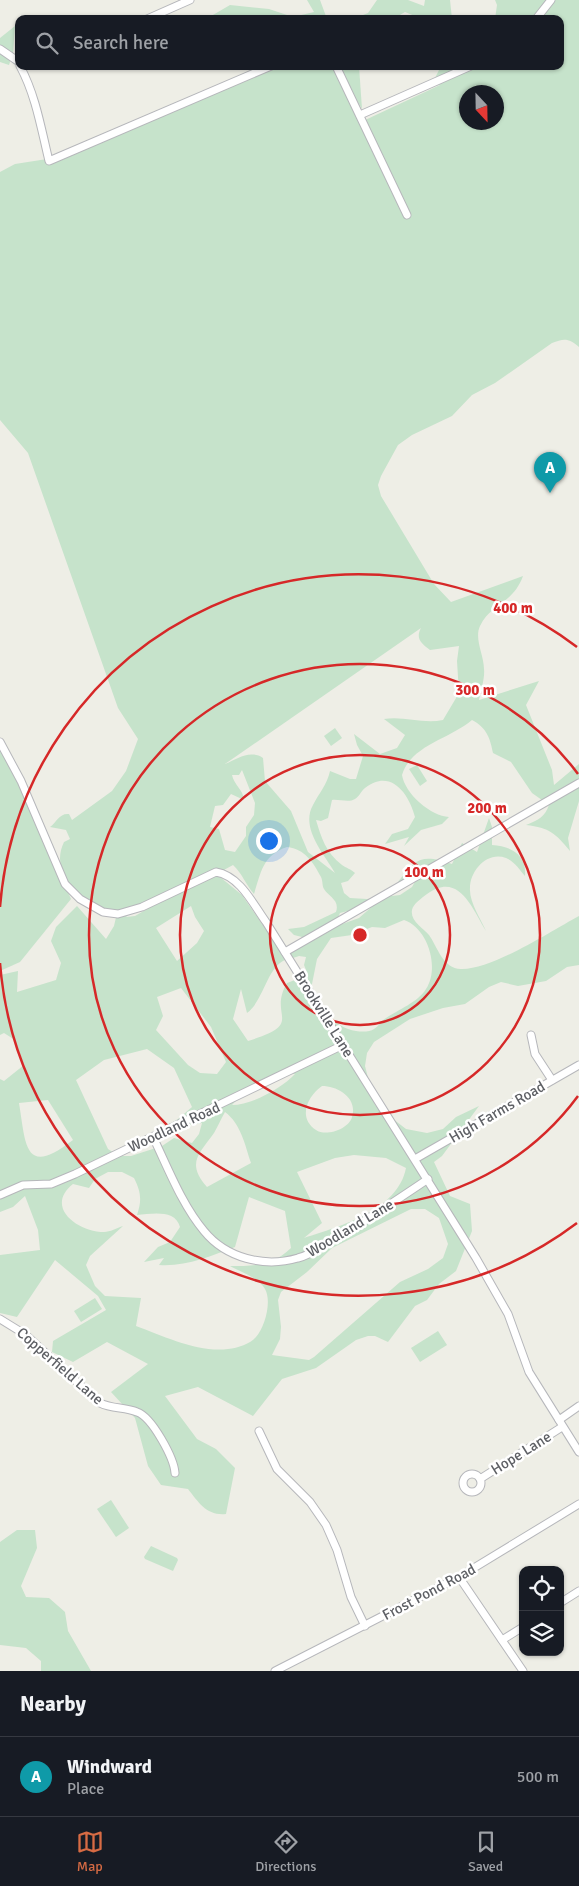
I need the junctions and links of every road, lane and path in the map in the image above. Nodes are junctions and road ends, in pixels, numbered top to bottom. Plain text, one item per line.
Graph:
1 (190, 0) edge
2 (552, 0) edge
3 (156, 15) edge
4 (539, 15) edge
5 (0, 49) edge
6 (15, 61) edge
7 (22, 70) edge
8 (262, 70) edge
9 (338, 70) edge
10 (462, 70) edge
11 (360, 116) junction
12 (407, 215) dead end
13 (0, 742) edge
14 (579, 783) edge
15 (285, 952) junction
16 (531, 1035) dead end
17 (343, 1045) junction
18 (579, 1065) edge
19 (552, 1080) junction
20 (153, 1137) junction
21 (416, 1159) junction
22 (428, 1179) junction
23 (0, 1195) edge
24 (0, 1319) edge
25 (579, 1406) edge
26 (561, 1424) junction
27 (258, 1431) dead end
28 (579, 1452) edge
29 (175, 1473) dead end
30 (480, 1479) dead end
31 (579, 1504) edge
32 (459, 1578) junction
33 (579, 1591) edge
34 (564, 1601) edge
35 (365, 1626) junction
36 (519, 1629) edge
37 (502, 1640) junction
38 (275, 1671) edge
39 (523, 1671) edge

1 - 3 street
2 - 4 street
5 - 6 street
7 - 8 street
9 - 11 street
10 - 11 street
11 - 12 street
13 - 15 street, Brookville Lane
14 - 15 street
15 - 17 street, Brookville Lane
16 - 19 street
17 - 20 street, Woodland Road
17 - 21 street, Brookville Lane
18 - 19 street, High Farms Road
19 - 21 street, High Farms Road
20 - 22 street, Woodland Lane
20 - 23 street, Woodland Road
21 - 22 street, Brookville Lane
22 - 26 street, Brookville Lane
24 - 29 street, Copperfield Lane
25 - 26 street, Hope Lane
26 - 28 street, Brookville Lane
26 - 30 street, Hope Lane
27 - 35 street
31 - 32 street, Frost Pond Road
32 - 35 street, Frost Pond Road
32 - 37 street
33 - 34 street
35 - 38 street, Frost Pond Road
36 - 37 street
37 - 39 street

